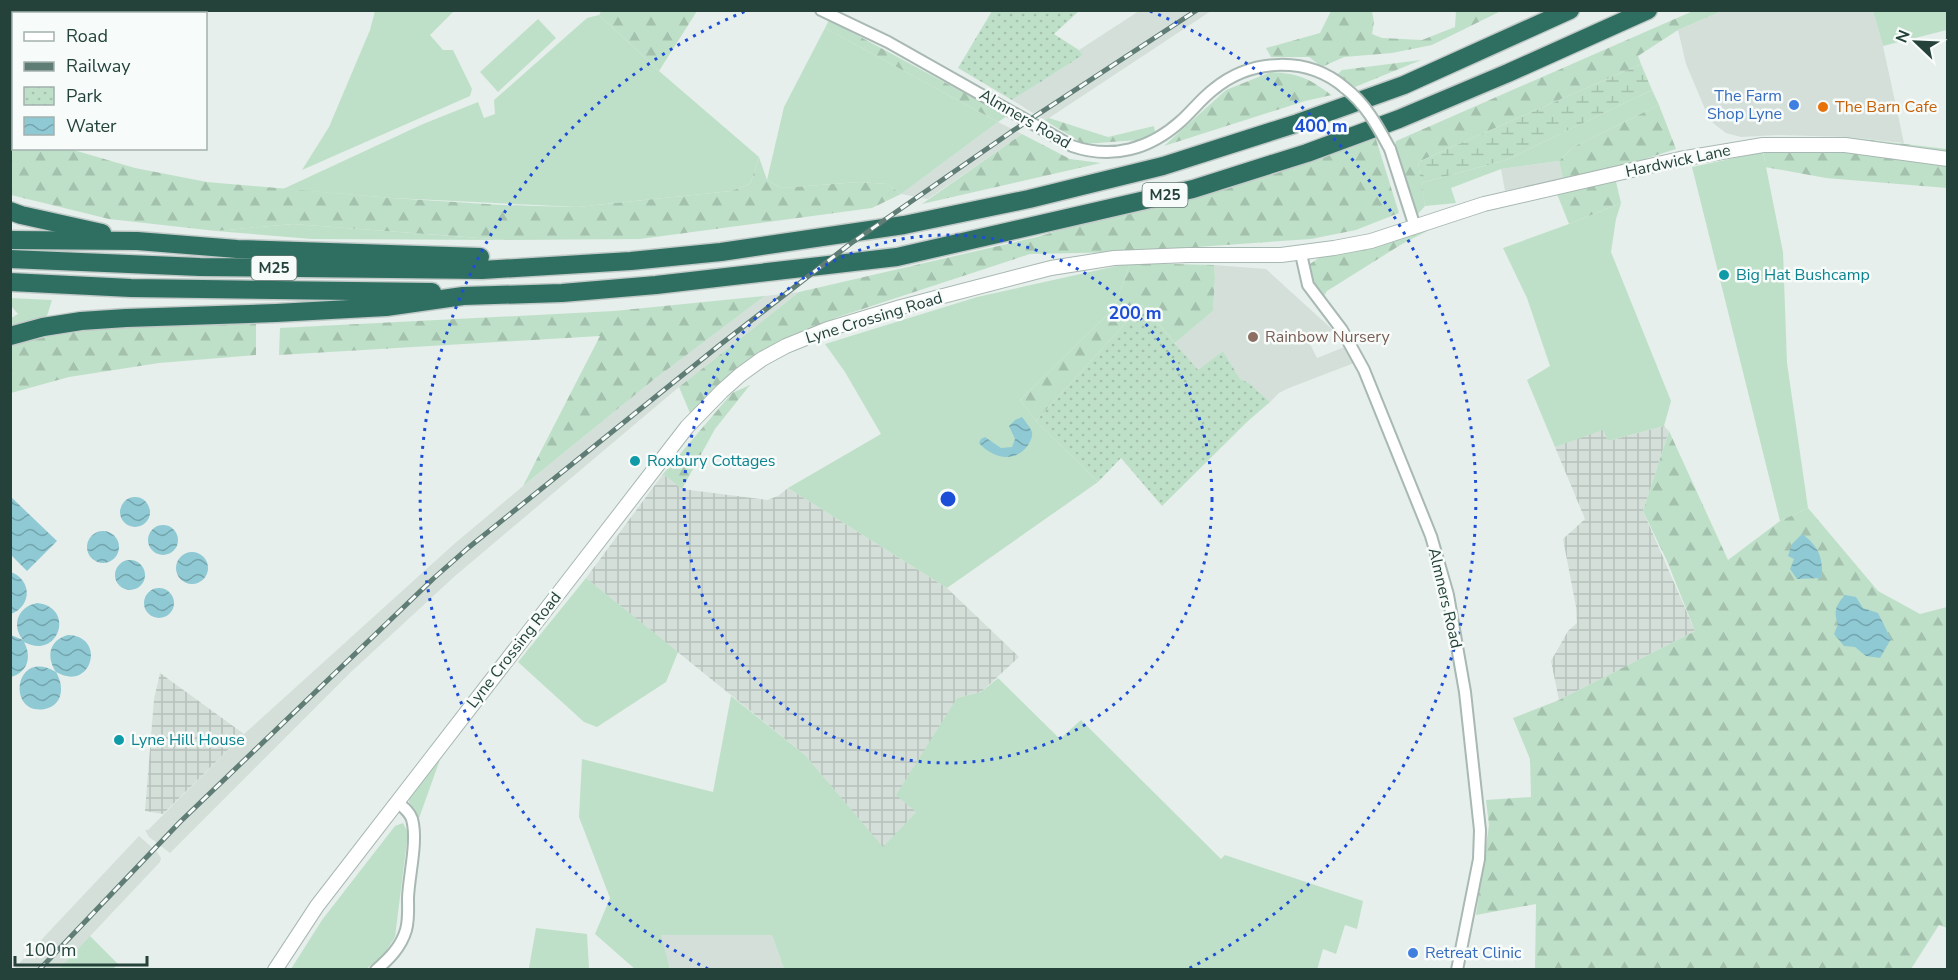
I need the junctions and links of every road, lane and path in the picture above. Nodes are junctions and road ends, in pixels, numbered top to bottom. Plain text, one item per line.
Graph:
1 (821, 10) edge
2 (1570, 10) edge
3 (1648, 10) edge
4 (1947, 159) edge
5 (10, 211) edge
6 (1415, 227) junction
7 (10, 240) edge
8 (137, 241) junction
9 (1301, 254) junction
10 (10, 259) edge
11 (538, 265) junction
12 (10, 282) edge
13 (463, 296) junction
14 (10, 336) edge
15 (397, 802) junction
16 (275, 969) edge
17 (376, 969) edge
18 (1457, 969) edge

1 - 6 street, Almners Road, bridge
2 - 11 highway, M25
3 - 13 highway, M25
4 - 6 street, Hardwick Lane
5 - 8 highway
6 - 9 street, Lyne Crossing Road
7 - 8 highway
8 - 11 highway
9 - 15 street, Lyne Crossing Road
9 - 18 street, Almners Road
10 - 11 highway, M25
12 - 13 highway, M25
13 - 14 highway
15 - 16 street, Lyne Crossing Road
15 - 17 street

